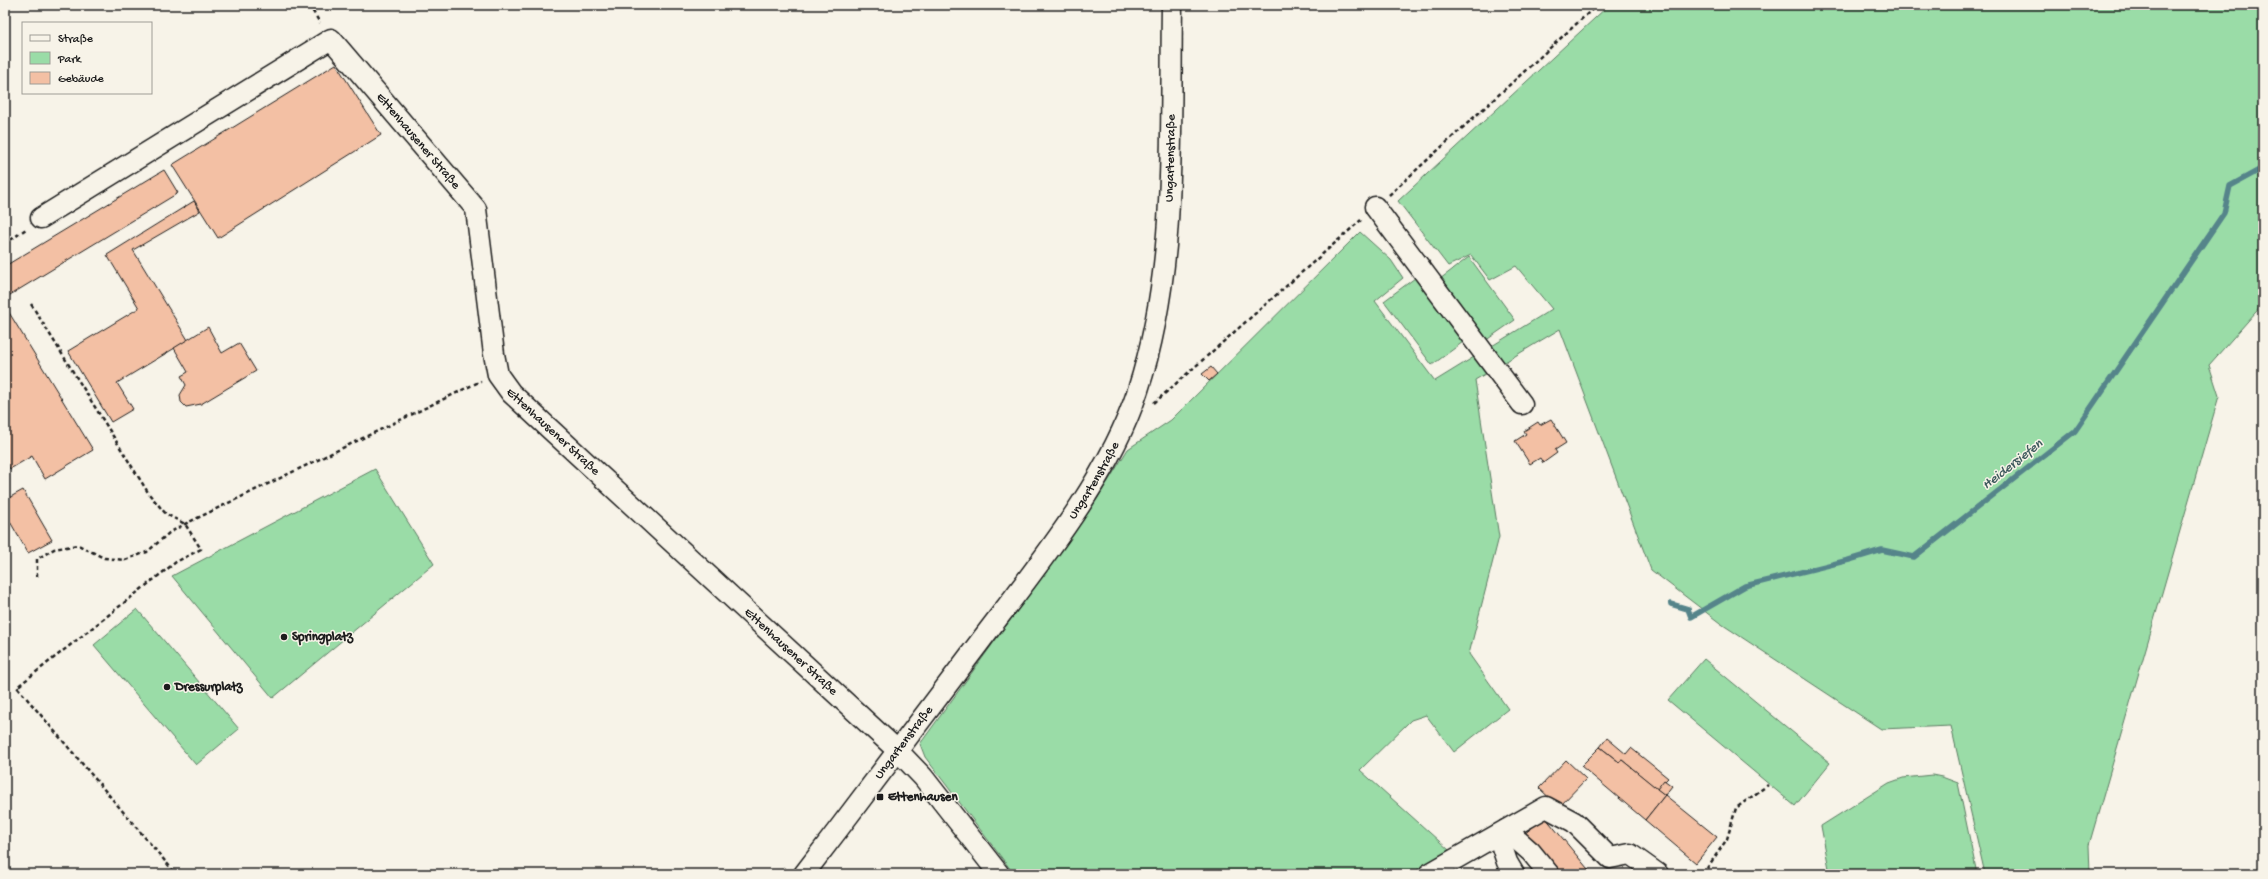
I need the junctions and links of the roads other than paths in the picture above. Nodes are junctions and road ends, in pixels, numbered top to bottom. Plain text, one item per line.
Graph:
1 (1172, 5) edge
2 (1375, 207) dead end
3 (41, 218) road end
4 (1522, 404) dead end
5 (898, 751) junction
6 (1502, 832) junction
7 (804, 874) edge
8 (999, 874) edge
9 (1429, 874) edge
10 (1514, 874) edge
11 (1549, 874) edge
12 (1658, 874) edge

1 - 5 street, Ungartenstraße
2 - 4 street
3 - 5 street, Ettenhausener Straße
5 - 7 street, Ungartenstraße
5 - 8 street, Ettenhausener Straße
6 - 9 street
6 - 10 street
6 - 11 street
6 - 12 street

